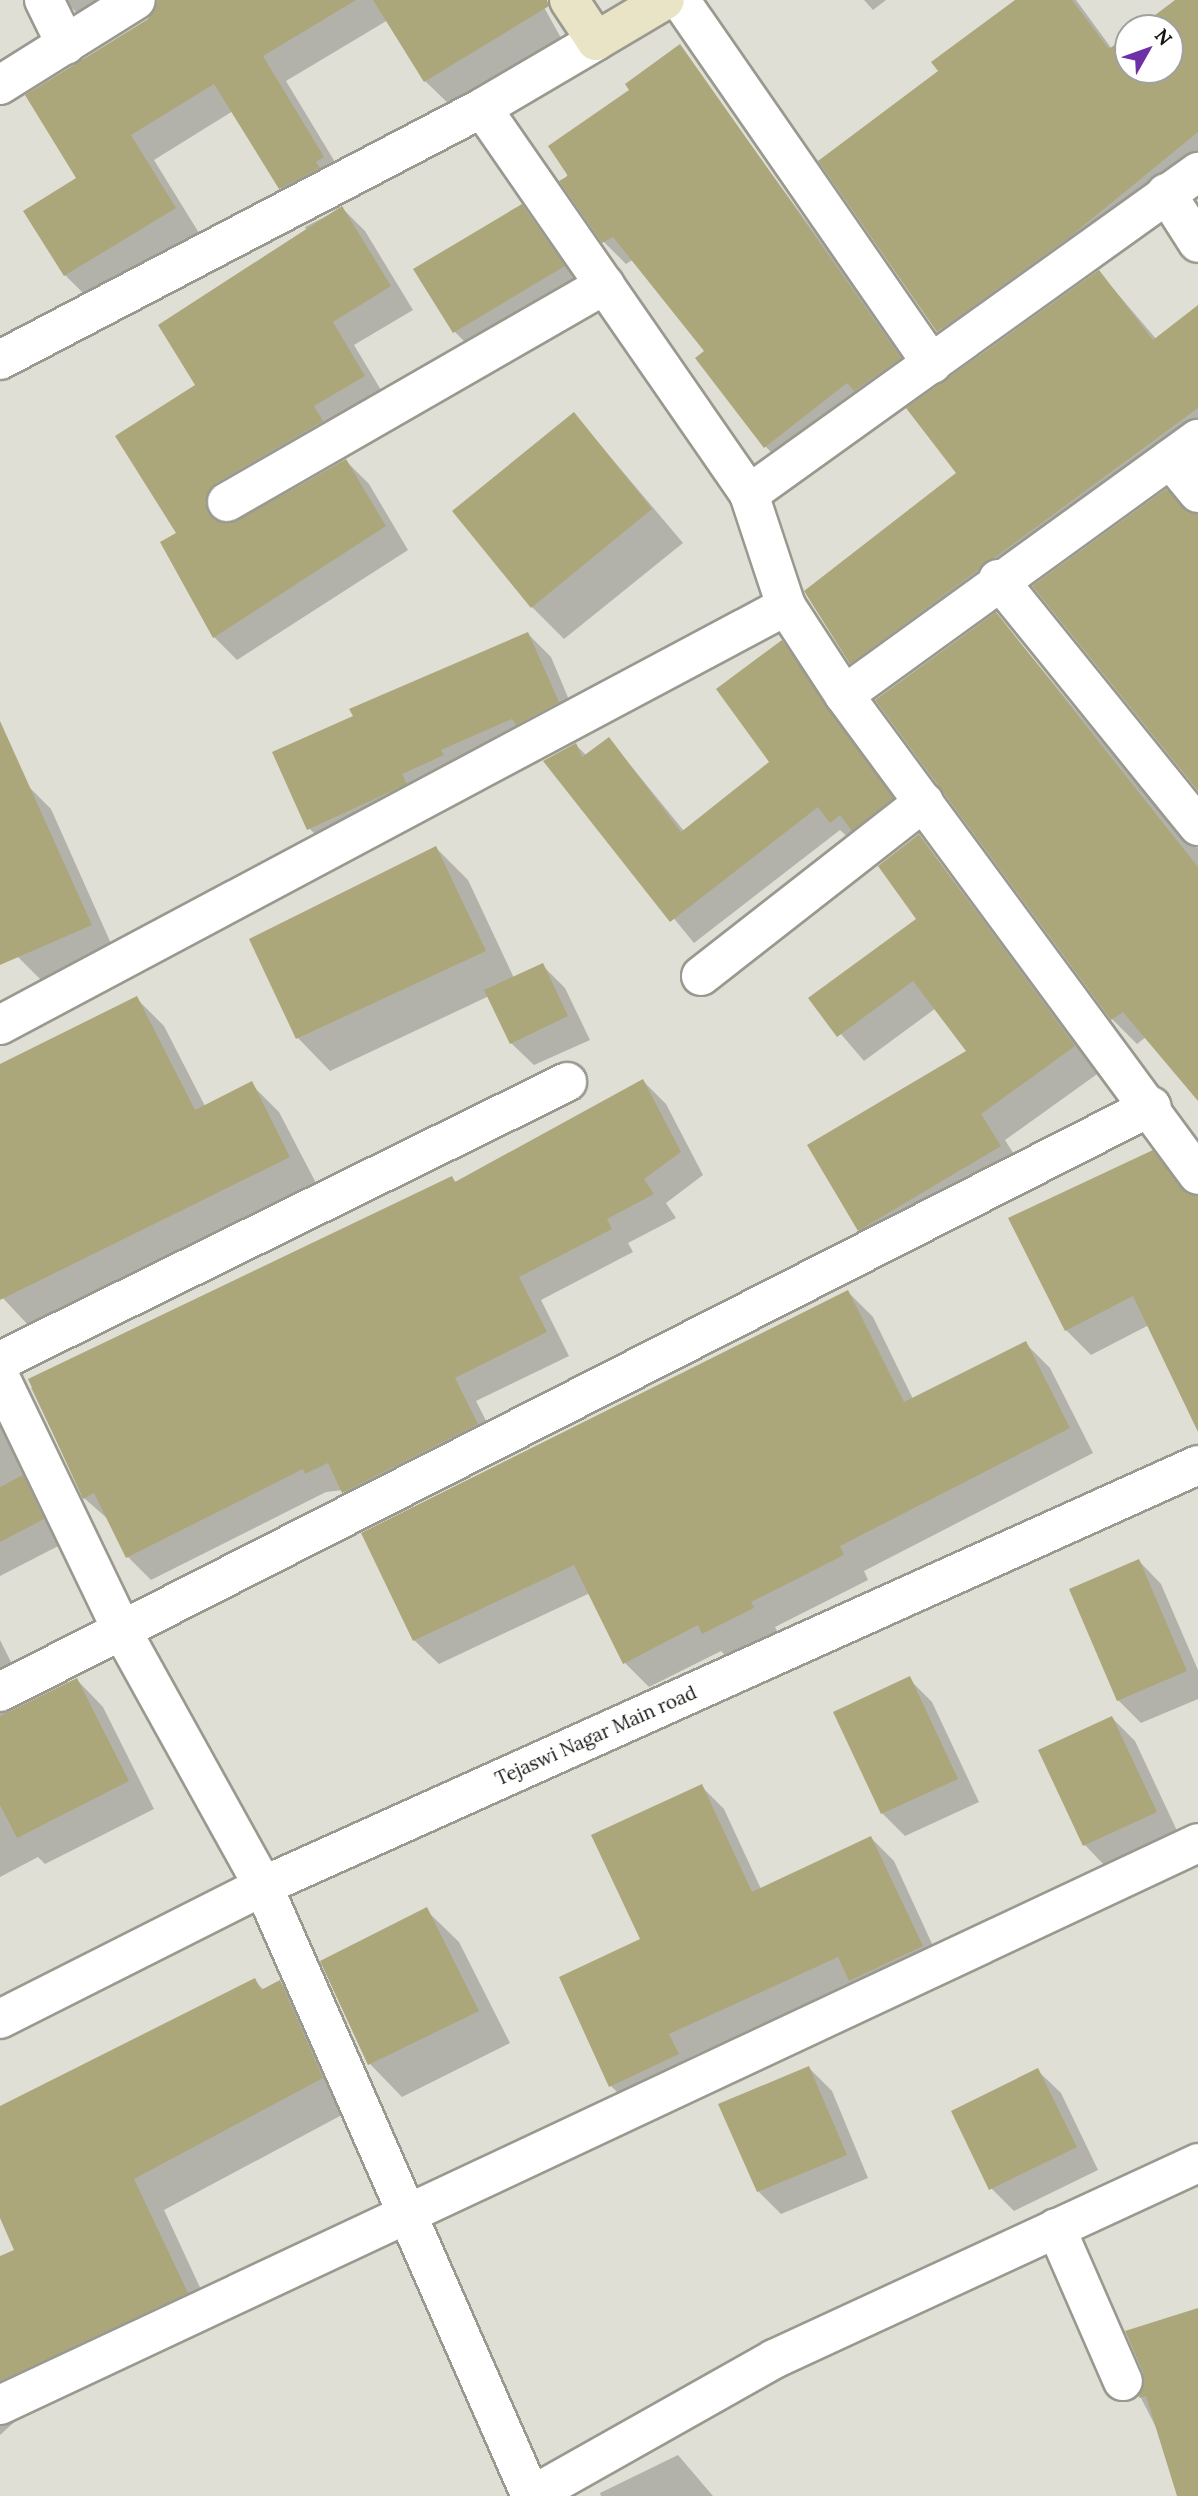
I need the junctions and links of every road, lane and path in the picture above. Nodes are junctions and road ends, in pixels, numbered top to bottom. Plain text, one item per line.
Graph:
1 (44, 0) edge
2 (136, 0) edge
3 (569, 0) edge
4 (665, 0) edge
5 (680, 0) edge
6 (596, 41) junction
7 (66, 45) junction
8 (0, 85) edge
9 (482, 108) junction
10 (1198, 172) edge
11 (1166, 193) junction
12 (1198, 243) edge
13 (605, 285) junction
14 (0, 360) edge
15 (932, 364) junction
16 (1184, 449) edge
17 (1198, 493) edge
18 (749, 494) junction
19 (227, 502) dead end
20 (998, 579) junction
21 (786, 607) junction
22 (844, 695) junction
23 (924, 802) junction
24 (1198, 826) edge
25 (701, 976) dead end
26 (0, 1025) edge
27 (568, 1082) dead end
28 (1152, 1106) junction
29 (1198, 1175) edge
30 (0, 1361) edge
31 (0, 1377) edge
32 (1198, 1465) edge
33 (123, 1633) junction
34 (0, 1692) edge
35 (1198, 1843) edge
36 (263, 1886) junction
37 (0, 2018) edge
38 (1198, 2163) edge
39 (411, 2217) junction
40 (1056, 2228) junction
41 (1124, 2381) dead end
42 (0, 2405) edge
43 (531, 2496) edge

1 - 7 street
2 - 7 street
3 - 6 street
4 - 6 street
5 - 15 street
6 - 9 street
7 - 8 street
9 - 13 street
9 - 14 street
10 - 11 street
11 - 12 street
11 - 15 street
13 - 18 street
13 - 19 street
15 - 18 street
16 - 17 street
16 - 20 street
18 - 21 street
20 - 22 street
20 - 24 street
21 - 22 street
21 - 26 street
22 - 23 street
23 - 25 street
23 - 28 street
27 - 30 street
28 - 29 street
28 - 33 street
31 - 33 street
32 - 36 street, Tejaswi Nagar Main road
33 - 34 street
33 - 36 street
35 - 39 street
36 - 37 street, Tejaswi Nagar Main road
36 - 39 street
38 - 40 street
39 - 42 street
39 - 43 street
40 - 41 street
40 - 43 street

